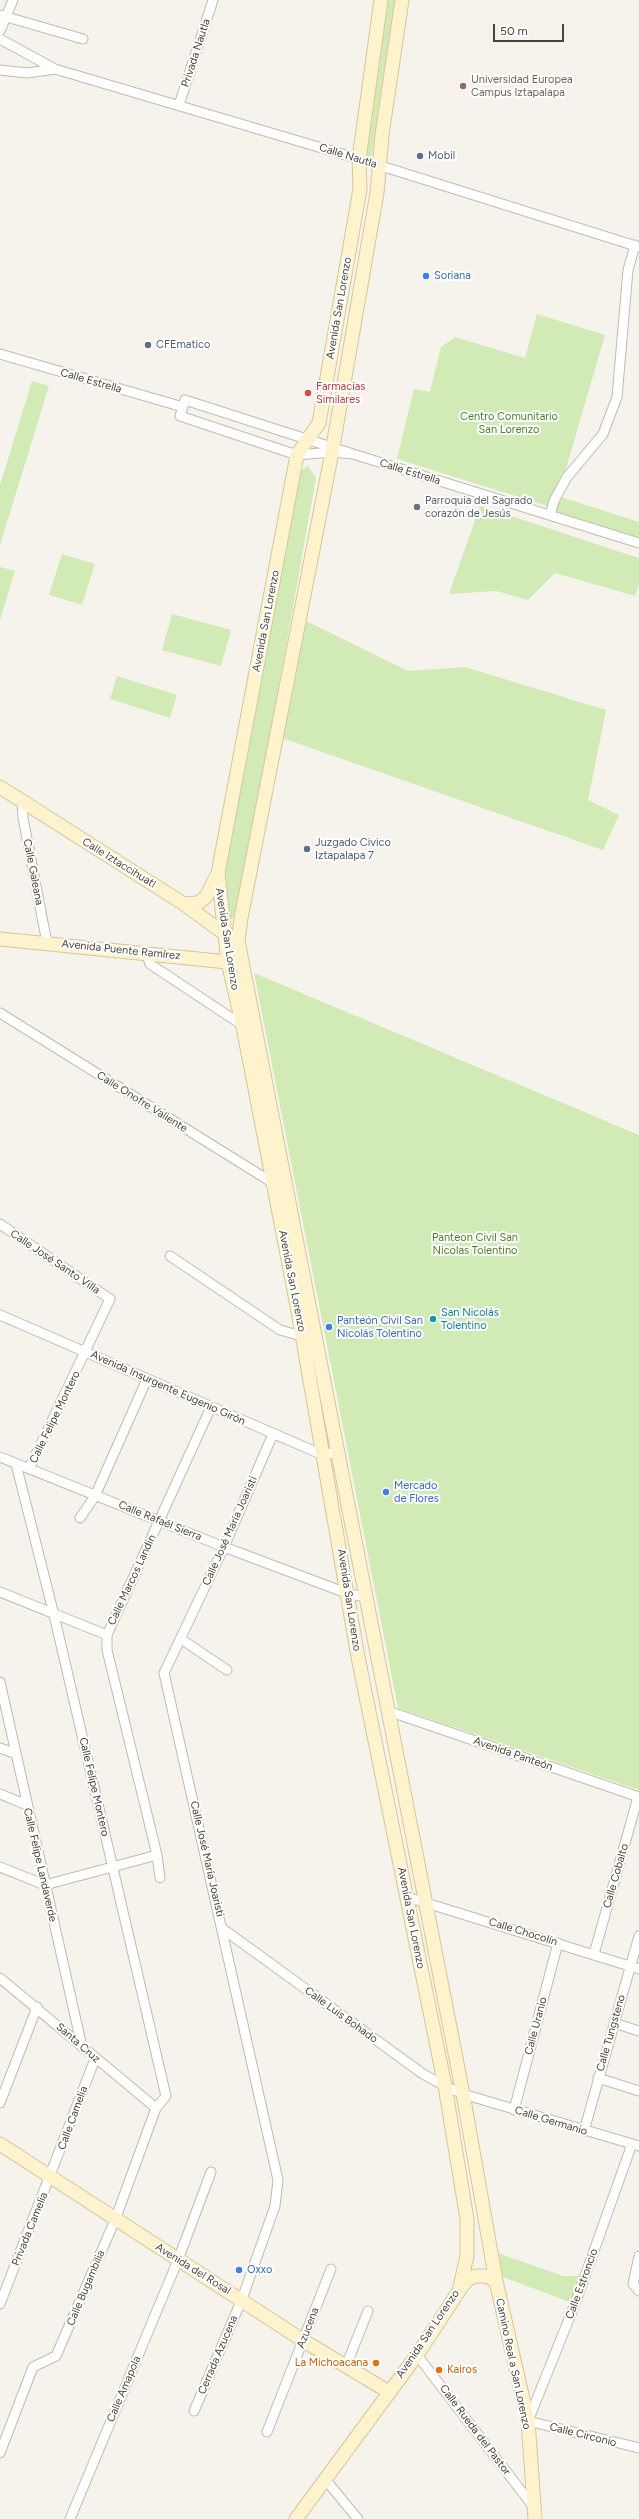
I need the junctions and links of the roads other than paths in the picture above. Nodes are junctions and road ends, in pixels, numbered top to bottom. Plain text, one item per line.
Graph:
1 (13, 0) edge
2 (212, 0) edge
3 (381, 0) edge
4 (402, 0) edge
5 (4, 16) edge
6 (0, 31) edge
7 (0, 39) edge
8 (83, 39) dead end
9 (55, 69) junction
10 (0, 70) edge
11 (179, 105) junction
12 (359, 159) junction
13 (379, 165) junction
14 (637, 246) edge
15 (0, 354) edge
16 (182, 408) junction
17 (309, 440) junction
18 (332, 449) junction
19 (297, 455) junction
20 (550, 516) junction
21 (639, 543) edge
22 (0, 787) edge
23 (22, 801) junction
24 (218, 873) junction
25 (184, 904) junction
26 (226, 935) junction
27 (0, 939) edge
28 (238, 941) junction
29 (47, 943) junction
30 (146, 953) junction
31 (228, 962) junction
32 (242, 963) junction
33 (0, 1014) edge
34 (249, 1026) junction
35 (279, 1182) junction
36 (0, 1224) edge
37 (170, 1256) dead end
38 (110, 1299) joint
39 (0, 1315) edge
40 (302, 1336) junction
41 (86, 1352) junction
42 (147, 1379) junction
43 (211, 1407) junction
44 (274, 1434) junction
45 (338, 1452) junction
46 (323, 1455) junction
47 (0, 1457) edge
48 (16, 1464) junction
49 (30, 1469) junction
50 (95, 1496) junction
51 (80, 1518) dead end
52 (159, 1520) junction
53 (224, 1547) junction
54 (0, 1592) edge
55 (349, 1594) junction
56 (366, 1597) junction
57 (54, 1614) junction
58 (107, 1635) junction
59 (181, 1639) junction
60 (226, 1670) dead end
61 (0, 1682) edge
62 (388, 1711) junction
63 (3, 1712) edge
64 (0, 1748) edge
65 (16, 1754) junction
66 (0, 1794) edge
67 (638, 1797) edge
68 (27, 1805) junction
69 (157, 1855) junction
70 (113, 1866) junction
71 (0, 1867) edge
72 (160, 1878) dead end
73 (45, 1885) junction
74 (407, 1897) junction
75 (425, 1902) junction
76 (223, 1929) junction
77 (639, 1936) edge
78 (558, 1943) junction
79 (434, 1950) junction
80 (418, 1952) junction
81 (594, 1954) junction
82 (630, 1966) junction
83 (639, 1969) edge
84 (0, 1978) edge
85 (37, 2007) junction
86 (614, 2023) junction
87 (639, 2031) edge
88 (82, 2047) junction
89 (95, 2059) junction
90 (598, 2078) junction
91 (444, 2086) junction
92 (639, 2091) edge
93 (463, 2094) junction
94 (0, 2104) edge
95 (156, 2108) junction
96 (514, 2110) junction
97 (584, 2131) junction
98 (0, 2144) edge
99 (636, 2145) edge
100 (211, 2172) dead end
101 (51, 2177) junction
102 (115, 2220) junction
103 (639, 2256) edge
104 (178, 2260) junction
105 (331, 2269) dead end
106 (496, 2281) junction
107 (459, 2291) junction
108 (639, 2291) edge
109 (242, 2299) junction
110 (0, 2304) edge
111 (368, 2311) dead end
112 (304, 2341) junction
113 (417, 2355) junction
114 (346, 2366) junction
115 (389, 2392) junction
116 (194, 2411) dead end
117 (528, 2421) junction
118 (267, 2432) dead end
119 (639, 2448) edge
120 (0, 2454) edge
121 (325, 2479) junction
122 (532, 2505) junction
123 (70, 2519) edge
124 (296, 2519) edge
125 (358, 2519) edge
126 (535, 2519) edge

1 - 5 street
2 - 11 street, Privada Nautla
3 - 12 main road, Avenida San Lorenzo
4 - 13 main road, Avenida San Lorenzo
5 - 6 street
5 - 8 street
7 - 9 street, Calle Nautla
9 - 10 street, Calle Nautla
9 - 11 street, Calle Nautla
11 - 12 street, Calle Nautla
12 - 13 street, Calle Nautla
12 - 17 main road, Avenida San Lorenzo
13 - 14 street, Calle Nautla
13 - 18 main road, Avenida San Lorenzo
14 - 20 street
15 - 16 street, Calle Estrella
16 - 17 street, Calle Estrella
16 - 19 street, Calle Estrella
17 - 18 street, Calle Estrella
17 - 19 main road, Avenida San Lorenzo
18 - 19 street, Calle Estrella
18 - 20 street, Calle Estrella
18 - 28 main road, Avenida San Lorenzo
19 - 24 main road, Avenida San Lorenzo
20 - 21 street, Calle Estrella
22 - 23 main road, Calle Iztaccihuatl
23 - 25 main road, Calle Iztaccihuatl
23 - 29 street, Calle Galeana
24 - 25 main road
24 - 26 main road, Avenida San Lorenzo
25 - 26 main road, Calle Iztaccihuatl
26 - 28 main road, Calle Iztaccihuatl
26 - 31 main road, Avenida San Lorenzo
27 - 29 main road, Avenida Puente Ramírez
28 - 32 main road, Avenida San Lorenzo
29 - 30 main road, Avenida Puente Ramírez
30 - 31 main road, Avenida Puente Ramírez
30 - 34 street
31 - 32 main road, Avenida Puente Ramírez
31 - 34 main road, Avenida San Lorenzo
32 - 34 main road, Avenida San Lorenzo
33 - 35 street, Calle Onofre Valiente
34 - 35 main road, Avenida San Lorenzo
35 - 40 main road, Avenida San Lorenzo
35 - 45 main road, Avenida San Lorenzo
36 - 38 street, Calle José Santo Villa
37 - 40 street
38 - 41 street, Calle Felipe Montero
39 - 41 street, Avenida Insurgente Eugenio Girón
40 - 46 main road, Avenida San Lorenzo
41 - 42 street, Avenida Insurgente Eugenio Girón
41 - 49 street, Calle Felipe Montero
42 - 43 street, Avenida Insurgente Eugenio Girón
42 - 50 street
43 - 44 street, Avenida Insurgente Eugenio Girón
43 - 52 street, Calle Marcos Landin
44 - 46 street, Avenida Insurgente Eugenio Girón
44 - 53 street, Calle José María Joaristi
45 - 46 street
45 - 56 main road, Avenida San Lorenzo
46 - 55 main road, Avenida San Lorenzo
47 - 48 street, Calle Rafaél Sierra
48 - 49 street, Calle Rafaél Sierra
48 - 57 street, Calle Felipe Montero
49 - 50 street, Calle Rafaél Sierra
50 - 51 street
50 - 52 street, Calle Rafaél Sierra
52 - 53 street, Calle Rafaél Sierra
52 - 58 street, Calle Marcos Landin
53 - 55 street, Calle Rafaél Sierra
53 - 59 street, Calle José María Joaristi
54 - 57 street
55 - 56 street, Calle Rafaél Sierra
55 - 74 main road, Avenida San Lorenzo
56 - 62 main road, Avenida San Lorenzo
57 - 58 street
57 - 70 street, Calle Felipe Montero
58 - 69 street, Calle Marcos Landin
59 - 60 street
59 - 76 street, Calle José María Joaristi
61 - 63 street, Calle Felipe Landaverde
62 - 67 street, Avenida Panteón
62 - 75 main road, Avenida San Lorenzo
63 - 65 street, Calle Felipe Landaverde
64 - 65 street
65 - 68 street, Calle Felipe Landaverde
66 - 68 street
67 - 81 street, Calle Cobalto
68 - 73 street, Calle Felipe Landaverde
69 - 70 street
69 - 72 street, Calle Marcos Landin
70 - 73 street
70 - 95 street, Calle Felipe Montero
71 - 73 street
73 - 88 street, Calle Felipe Landaverde
74 - 75 street, Calle Chocolín
74 - 80 main road, Avenida San Lorenzo
75 - 78 street, Calle Chocolín
75 - 79 main road, Avenida San Lorenzo
76 - 91 street, Calle Luis Bohado
76 - 109 street, Calle José María Joaristi
77 - 82 street, Calle Tungsteno
78 - 81 street, Calle Chocolín
78 - 96 street, Calle Uranio
79 - 80 main road
79 - 93 main road, Avenida San Lorenzo
80 - 91 main road, Avenida San Lorenzo
81 - 82 street, Calle Chocolín
82 - 83 street, Calle Chocolín
82 - 86 street, Calle Tungsteno
84 - 85 street, Santa Cruz
85 - 88 street, Santa Cruz
85 - 94 street
86 - 87 street
86 - 90 street, Calle Tungsteno
88 - 89 street, Santa Cruz
89 - 95 street, Santa Cruz
89 - 101 street, Calle Camelia
90 - 92 street
90 - 97 street, Calle Tungsteno
91 - 93 street, Calle Luis Bohado
91 - 107 main road, Avenida San Lorenzo
93 - 96 street, Calle Germanio
93 - 106 main road, Avenida San Lorenzo
95 - 102 street, Calle Bugambilia
96 - 97 street, Calle Germanio
97 - 99 street, Calle Germanio
98 - 101 main road, Avenida del Rosal
99 - 117 street, Calle Estroncio
100 - 104 street, Calle Amapola
101 - 102 main road, Avenida del Rosal
101 - 110 street, Privada Camelia
102 - 104 main road, Avenida del Rosal
102 - 120 street, Calle Bugambilia
103 - 108 street
104 - 109 main road, Avenida del Rosal
104 - 123 street, Calle Amapola
105 - 112 street, Azucena
106 - 107 main road
106 - 117 main road, Camino Real a San Lorenzo
107 - 113 main road, Avenida San Lorenzo
109 - 112 main road, Avenida del Rosal
109 - 116 street, Cerrada Azucena
111 - 114 street
112 - 114 main road, Avenida del Rosal
112 - 118 street, Azucena
113 - 115 main road, Avenida San Lorenzo
113 - 122 street, Calle Rueda del Pastor
114 - 115 main road, Avenida del Rosal
115 - 121 main road, Avenida San Lorenzo
117 - 119 street, Calle Circonio
117 - 122 main road, Camino Real a San Lorenzo
121 - 124 main road, Avenida San Lorenzo
121 - 125 street
122 - 126 main road, Camino Real a San Lorenzo

